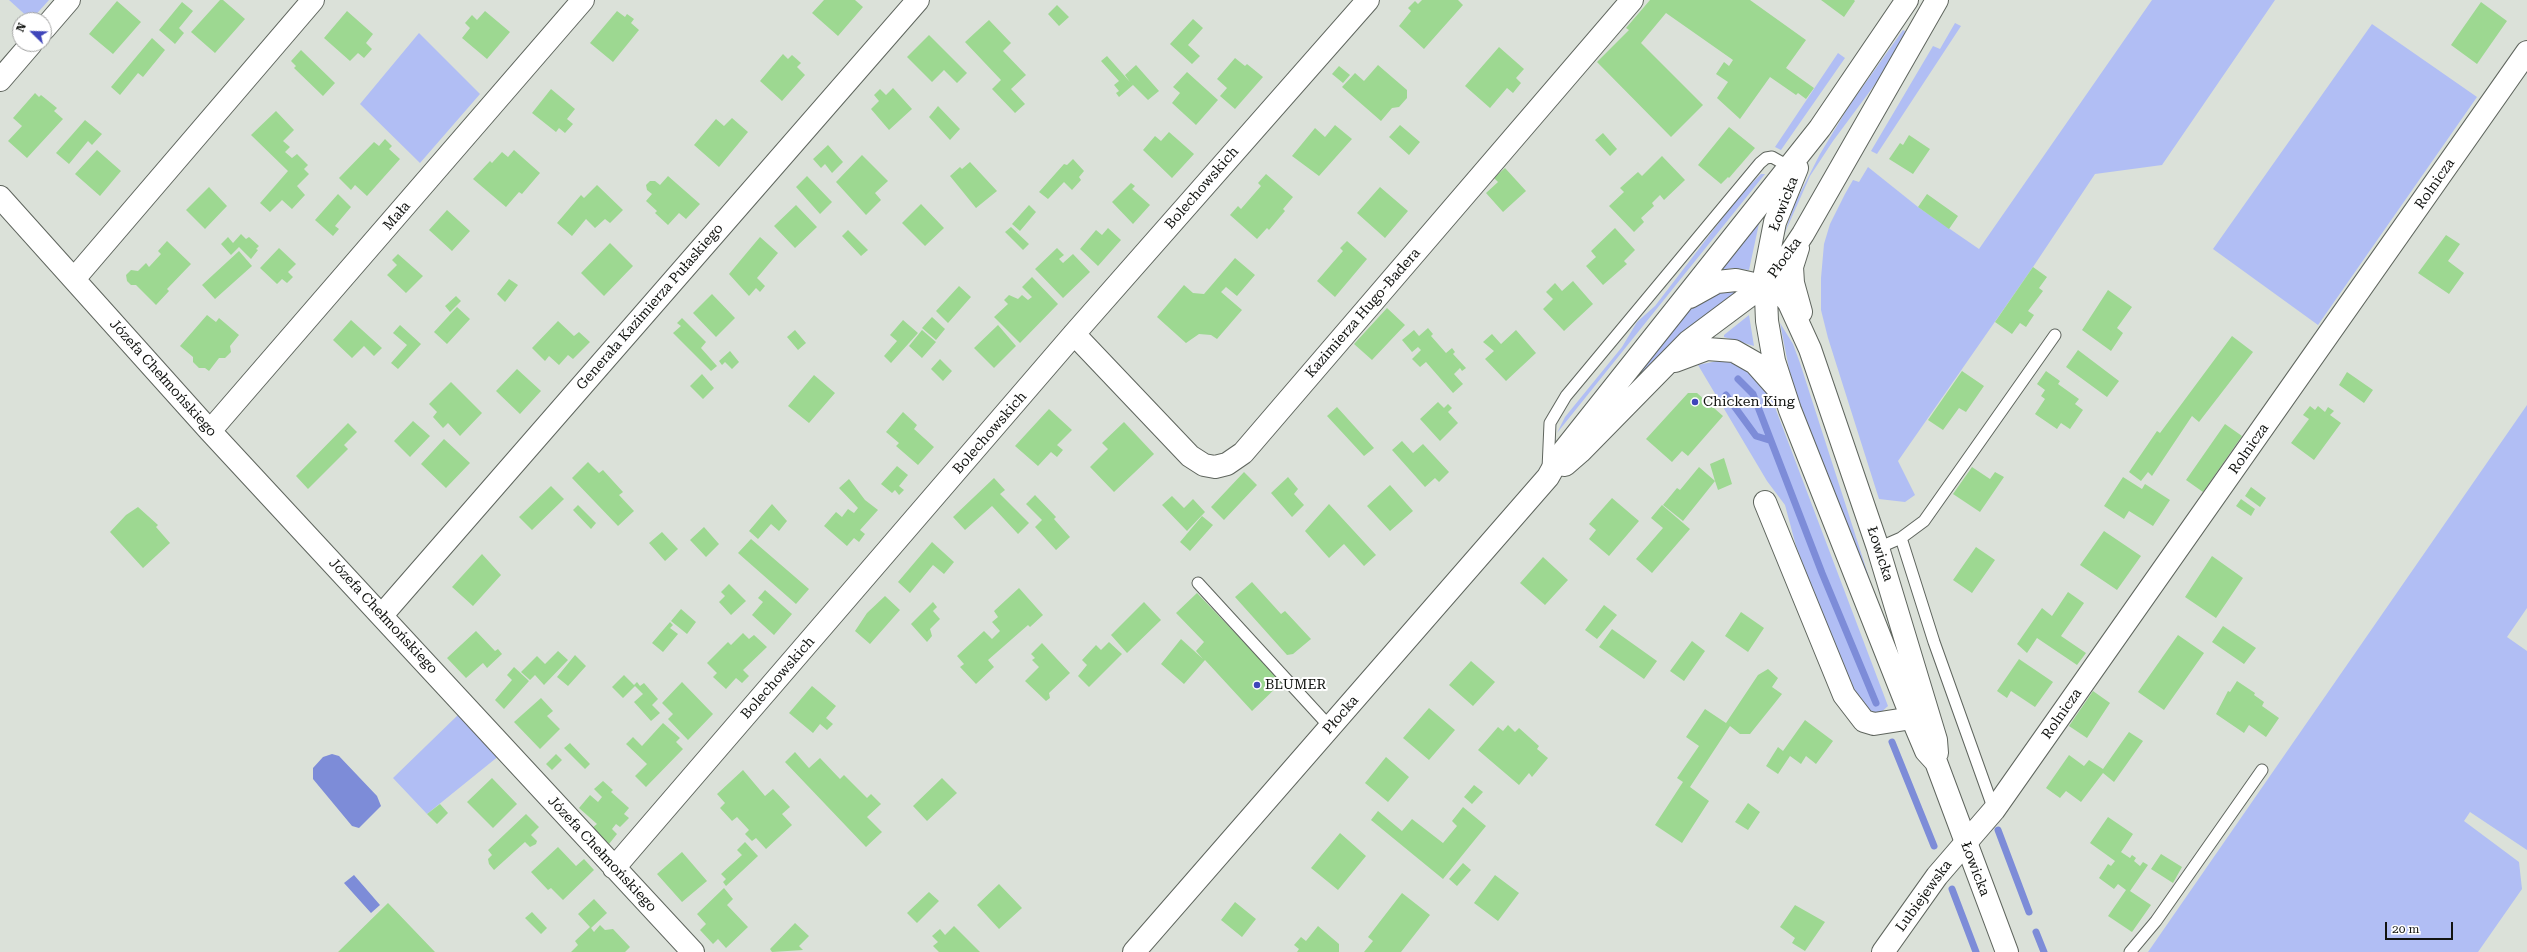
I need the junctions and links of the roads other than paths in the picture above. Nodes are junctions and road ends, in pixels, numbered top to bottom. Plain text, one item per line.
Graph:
1 (69, 0) edge
2 (313, 0) edge
3 (583, 0) edge
4 (918, 0) edge
5 (1368, 0) edge
6 (1632, 0) edge
7 (1907, 0) edge
8 (1914, 0) edge
9 (1937, 0) edge
10 (52, 20) edge
11 (24, 52) edge
12 (2527, 52) edge
13 (1907, 53) junction
14 (0, 80) edge
15 (1820, 128) junction
16 (1788, 166) junction
17 (0, 197) edge
18 (1803, 234) junction
19 (74, 279) junction
20 (1764, 285) junction
21 (1676, 309) junction
22 (1074, 334) junction
23 (2055, 335) dead end
24 (1810, 349) junction
25 (1667, 365) junction
26 (1790, 410) junction
27 (210, 431) junction
28 (1548, 477) junction
29 (1765, 502) dead end
30 (1901, 538) junction
31 (1878, 548) junction
32 (1198, 583) dead end
33 (382, 614) junction
34 (1912, 718) junction
35 (1330, 727) junction
36 (1936, 762) junction
37 (2262, 770) dead end
38 (1994, 810) junction
39 (1965, 842) junction
40 (614, 868) junction
41 (693, 952) edge
42 (1134, 952) edge
43 (1883, 952) edge
44 (2007, 952) edge
45 (2130, 952) edge

1 - 10 street
2 - 19 street
3 - 27 street, Mała
4 - 33 street, Generała Kazimierza Pułaskiego
5 - 22 street, Bolechowskich
6 - 22 street, Kazimierza Hugo-Badera
7 - 15 street, Płocka
8 - 13 street
9 - 13 street, Płocka
11 - 14 street
12 - 38 street, Rolnicza
13 - 18 street, Płocka
15 - 16 street, Płocka
15 - 20 street, Łowicka
16 - 21 street, Płocka
16 - 28 lane
17 - 19 street, Józefa Chełmońskiego
18 - 20 street, Płocka
18 - 24 street, Łowicka
19 - 27 street, Józefa Chełmońskiego
20 - 21 street, Łowicka
20 - 24 street, Łowicka
20 - 25 street, Płocka
20 - 26 street, Łowicka
21 - 28 street, Płocka
22 - 40 street, Bolechowskich
23 - 30 lane
24 - 31 street, Łowicka
25 - 26 street, Łowicka
25 - 28 street, Płocka
26 - 34 street, Łowicka
27 - 33 street, Józefa Chełmońskiego
28 - 35 street, Płocka
29 - 34 street
30 - 31 lane
30 - 38 lane
31 - 36 street, Łowicka
32 - 35 lane
33 - 40 street, Józefa Chełmońskiego
34 - 36 street, Łowicka
35 - 42 street, Płocka
36 - 39 street, Łowicka
37 - 45 lane
38 - 39 street, Rolnicza
39 - 43 street, Lubiejewska
39 - 44 street, Łowicka
40 - 41 street, Józefa Chełmońskiego

